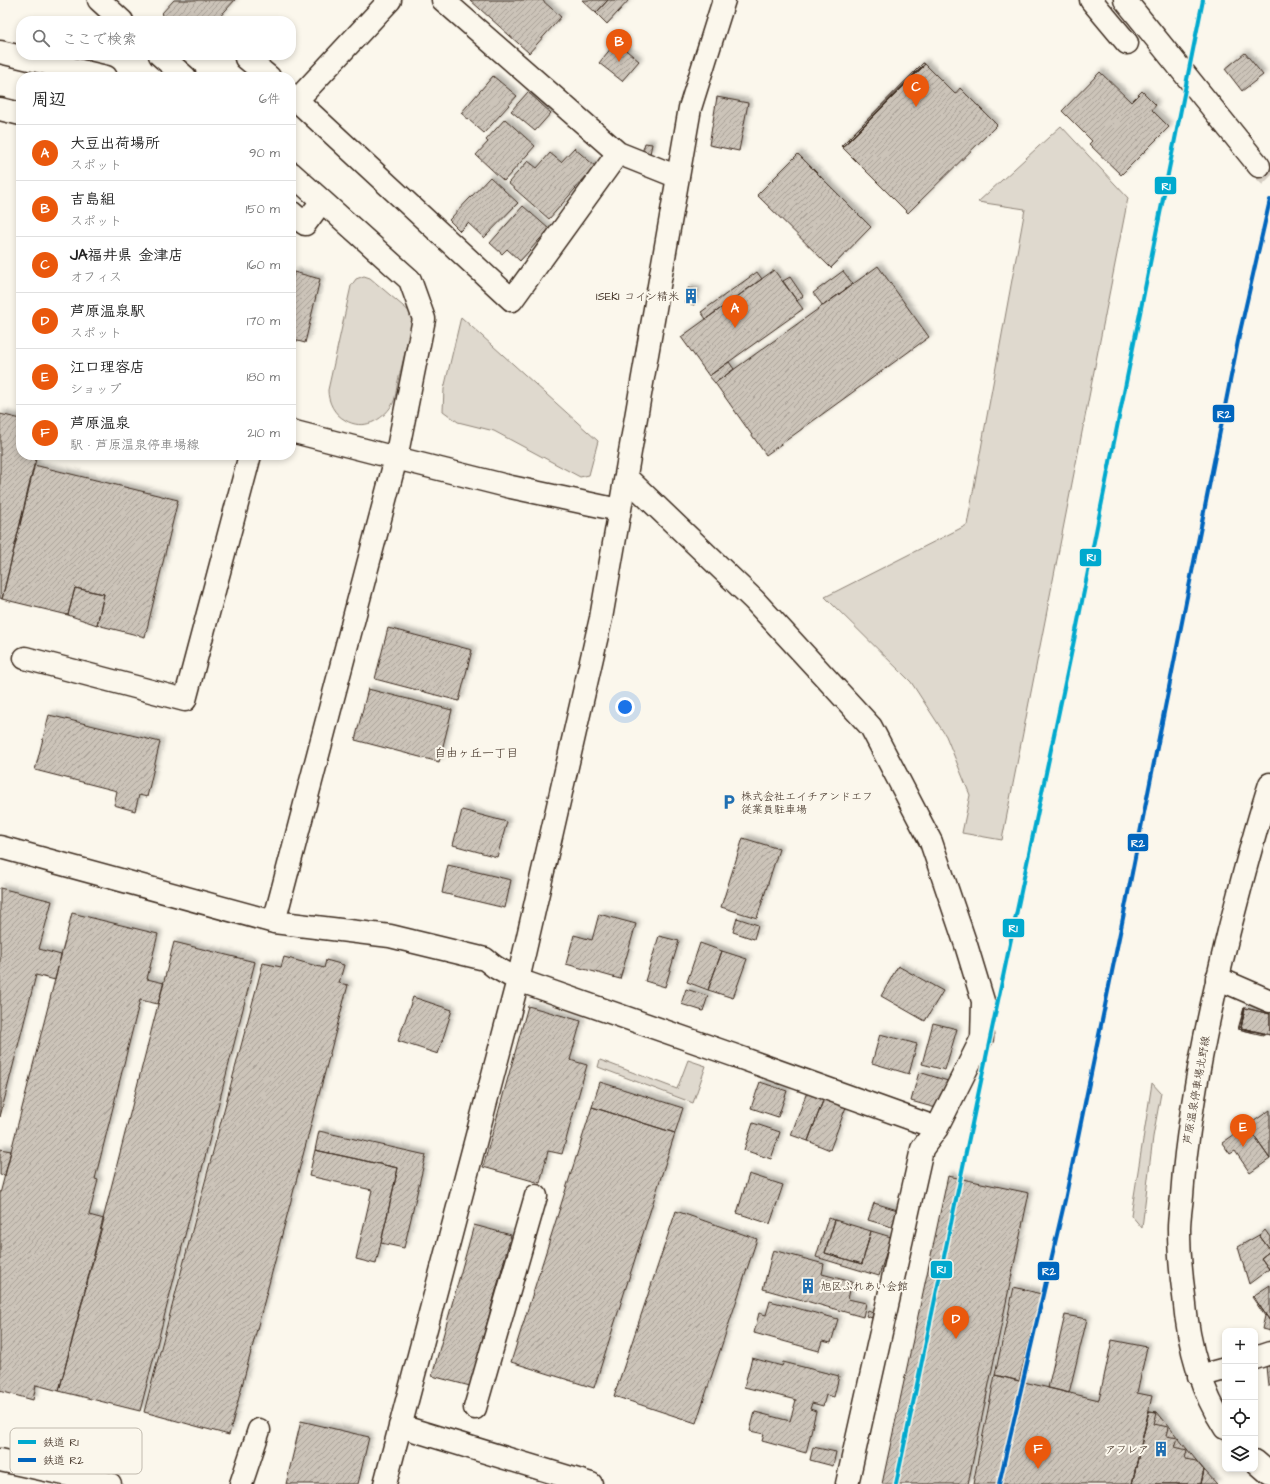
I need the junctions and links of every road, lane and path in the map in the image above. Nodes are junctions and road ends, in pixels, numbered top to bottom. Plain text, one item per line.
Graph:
1 (99, 0) edge
2 (390, 0) edge
3 (443, 0) edge
4 (724, 0) edge
5 (1091, 0) edge
6 (1125, 0) edge
7 (117, 16) edge
8 (1127, 43) dead end
9 (0, 52) edge
10 (16, 56) edge
11 (34, 60) edge
12 (166, 60) edge
13 (248, 60) edge
14 (85, 72) edge
15 (179, 72) edge
16 (263, 72) edge
17 (296, 96) edge
18 (296, 100) edge
19 (0, 109) edge
20 (16, 113) edge
21 (618, 153) junction
22 (1259, 166) tunnel mouth
23 (678, 177) junction
24 (296, 178) edge
25 (322, 201) junction
26 (296, 216) edge
27 (296, 432) edge
28 (396, 458) junction
29 (249, 460) edge
30 (626, 478) junction
31 (619, 510) junction
32 (25, 658) dead end
33 (1270, 784) edge
34 (1264, 822) edge
35 (0, 847) edge
36 (274, 922) junction
37 (1217, 978) junction
38 (518, 980) junction
39 (1270, 1001) edge
40 (937, 1128) junction
41 (536, 1196) dead end
42 (1270, 1353) edge
43 (1258, 1357) edge
44 (1222, 1370) edge
45 (1199, 1376) junction
46 (475, 1408) dead end
47 (1222, 1423) edge
48 (400, 1426) junction
49 (259, 1430) dead end
50 (0, 1460) edge
51 (10, 1462) edge
52 (1258, 1464) edge
53 (64, 1474) edge
54 (1270, 1474) edge
55 (110, 1484) edge
56 (241, 1484) edge
57 (385, 1484) edge
58 (591, 1484) edge
59 (847, 1484) edge

1 - 7 street
2 - 17 street
3 - 21 street
4 - 23 street
5 - 8 street
6 - 22 street
9 - 10 street
11 - 14 street
12 - 15 street
13 - 16 street
18 - 21 street
19 - 20 street
21 - 23 street
23 - 30 street
24 - 25 street
25 - 26 street
25 - 28 street
27 - 28 street
28 - 31 street
28 - 36 street
29 - 32 street
30 - 31 street
30 - 40 street
31 - 38 street
33 - 34 street, 芦原温泉停車場北野線
34 - 37 street, 芦原温泉停車場北野線
35 - 36 street
36 - 38 street
37 - 39 street
37 - 45 street, 芦原温泉停車場北野線
38 - 40 street
38 - 48 street
40 - 59 street
41 - 46 street
42 - 43 street
44 - 45 street
45 - 47 street, 芦原温泉停車場北野線
48 - 57 street
48 - 58 street
49 - 56 street
50 - 51 street
52 - 54 street
53 - 55 street

